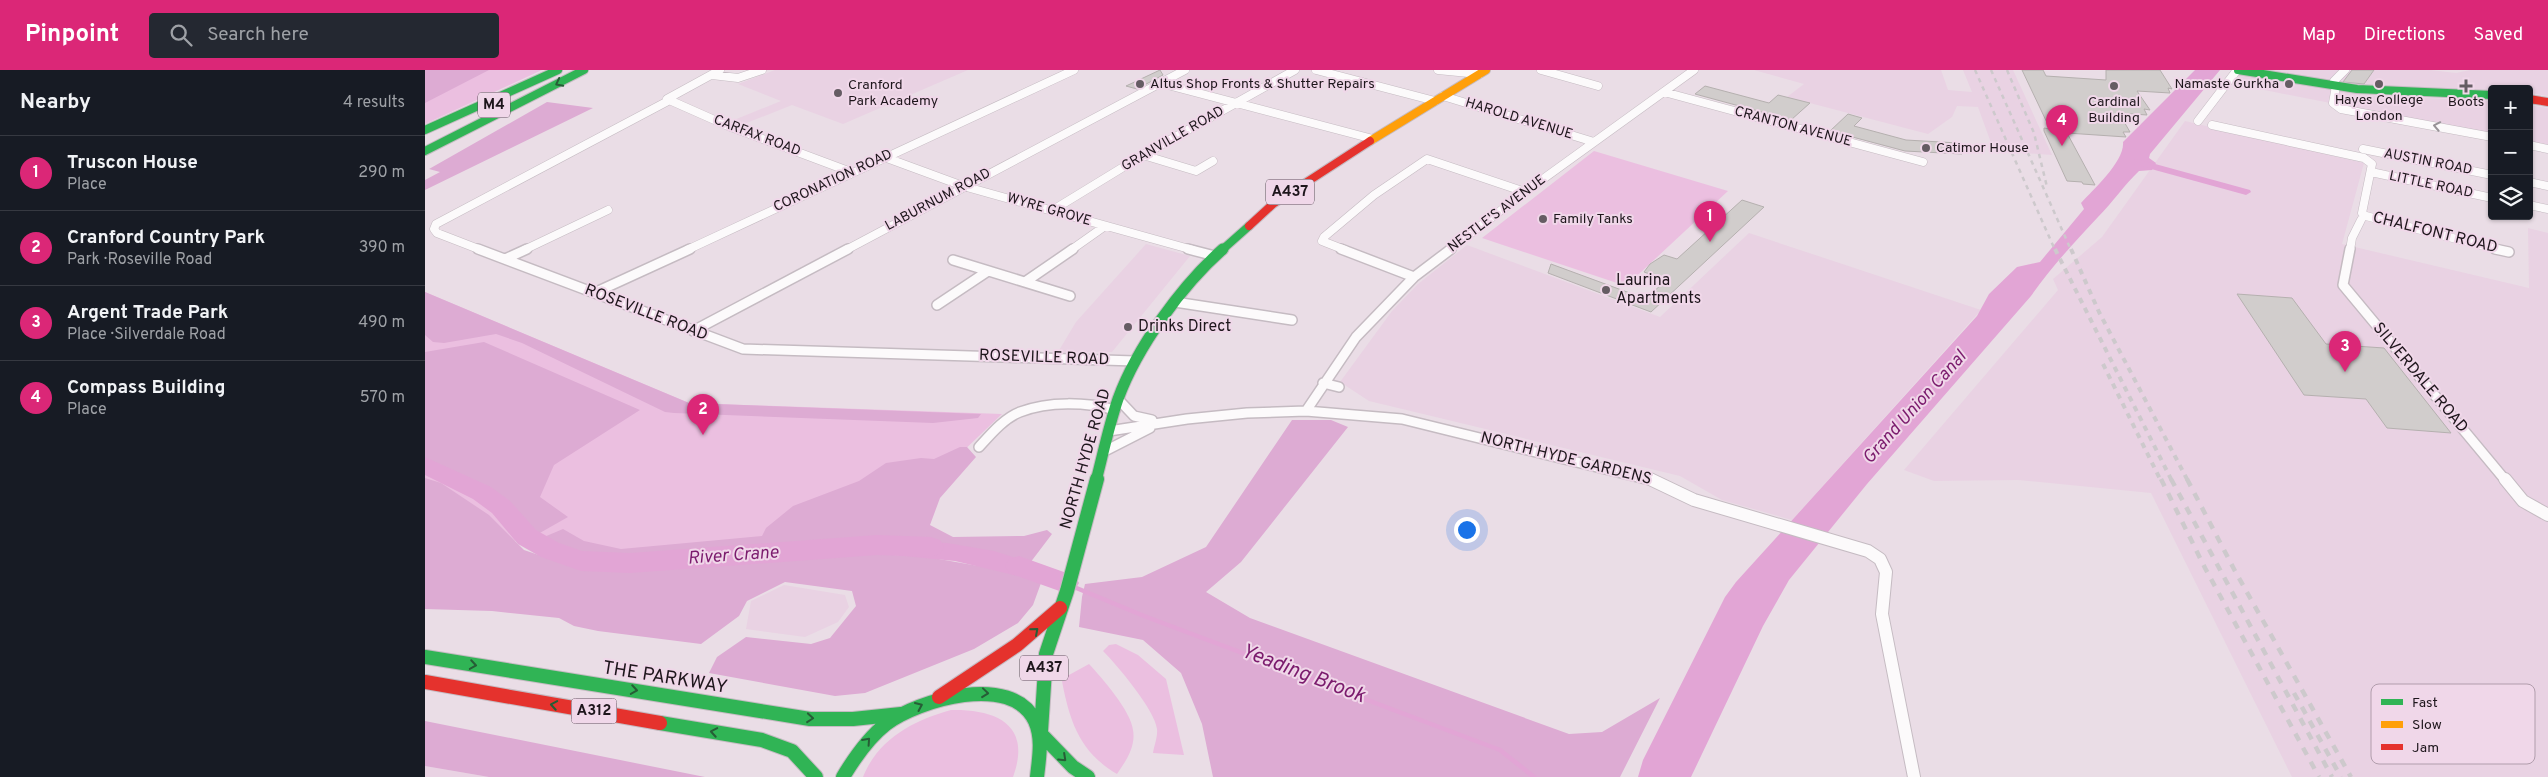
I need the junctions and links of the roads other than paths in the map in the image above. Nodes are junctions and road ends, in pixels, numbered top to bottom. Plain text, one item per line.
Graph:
1 (558, 70) edge
2 (563, 70) edge
3 (584, 70) edge
4 (720, 70) edge
5 (762, 70) edge
6 (1074, 70) edge
7 (1185, 70) edge
8 (1295, 70) edge
9 (1316, 70) edge
10 (1438, 70) edge
11 (1541, 70) edge
12 (1695, 70) edge
13 (2238, 70) edge
14 (2345, 70) edge
15 (1483, 72) edge
16 (712, 75) junction
17 (1160, 83) junction
18 (1599, 86) dead end
19 (2335, 86) junction
20 (1664, 92) junction
21 (2488, 95) edge
22 (535, 96) junction
23 (1439, 98) junction
24 (667, 99) junction
25 (2533, 100) edge
26 (2548, 102) edge
27 (1238, 103) junction
28 (2198, 120) dead end
29 (2212, 125) dead end
30 (425, 130) edge
31 (2488, 136) edge
32 (1373, 139) junction
33 (425, 140) edge
34 (1594, 142) junction
35 (2533, 146) edge
36 (2363, 149) dead end
37 (2548, 149) edge
38 (425, 151) edge
39 (1143, 156) junction
40 (884, 157) junction
41 (425, 160) edge
42 (1213, 161) dead end
43 (1923, 162) dead end
44 (1196, 171) junction
45 (851, 172) junction
46 (2371, 172) junction
47 (2488, 174) edge
48 (1187, 177) dead end
49 (2533, 183) edge
50 (963, 186) junction
51 (2548, 186) edge
52 (1525, 192) junction
53 (2488, 197) edge
54 (2533, 206) edge
55 (2548, 209) edge
56 (608, 210) dead end
57 (1053, 210) junction
58 (2362, 217) junction
59 (1105, 226) junction
60 (2509, 252) dead end
61 (1215, 256) junction
62 (505, 259) junction
63 (953, 260) dead end
64 (989, 271) junction
65 (1414, 277) junction
66 (1025, 282) junction
67 (594, 293) junction
68 (1070, 296) dead end
69 (1175, 302) junction
70 (937, 305) dead end
71 (1292, 320) dead end
72 (693, 331) junction
73 (1135, 361) junction
74 (1323, 383) junction
75 (1339, 387) dead end
76 (1116, 404) junction
77 (1306, 411) junction
78 (1165, 422) junction
79 (1109, 431) junction
80 (979, 447) dead end
81 (1103, 452) junction
82 (2548, 515) edge
83 (1060, 608) junction
84 (425, 657) edge
85 (425, 682) edge
86 (937, 698) junction
87 (901, 714) junction
88 (1041, 733) junction
89 (816, 777) edge
90 (843, 777) edge
91 (1037, 777) edge
92 (1088, 777) edge
93 (1914, 777) edge

1 - 30 main road, M4
2 - 33 main road, M4
3 -> 22 main road, M4
4 - 16 street
5 - 16 street
6 - 40 street, CORONATION ROAD
7 - 17 street, LABURNUM ROAD
8 - 27 street, GRANVILLE ROAD
9 - 23 street, HAROLD AVENUE
10 - 15 street
11 - 18 street
12 - 20 street, NESTLE'S AVENUE
13 - 19 main road
13 - 28 street
14 - 19 street
15 - 23 main road, NORTH HYDE ROAD / A437
16 - 24 street
17 - 27 street
17 - 50 street, LABURNUM ROAD
19 - 21 main road
31 -> 19 street
20 - 34 street, NESTLE'S AVENUE
20 - 43 street, CRANTON AVENUE
22 - 38 main road, M4
22 - 41 main road, M4
23 - 32 main road, NORTH HYDE ROAD / A437
23 - 34 street, HAROLD AVENUE
24 - 45 street, CARFAX ROAD
24 - 62 street, ROSEVILLE ROAD
25 - 26 main road
27 - 32 street
27 - 39 street, GRANVILLE ROAD
29 - 46 street
32 - 61 main road, NORTH HYDE ROAD / A437
34 - 52 street, NESTLE'S AVENUE
35 - 37 street
36 - 47 street, AUSTIN ROAD
39 - 44 street
39 - 57 street, GRANVILLE ROAD
40 - 45 street, CORONATION ROAD
40 - 50 street, WYRE GROVE
42 - 44 street
44 - 48 street
45 - 67 street, CORONATION ROAD
46 - 53 street, LITTLE ROAD
46 - 58 street, SILVERDALE ROAD
49 - 51 street
50 - 57 street, WYRE GROVE
50 - 72 street, LABURNUM ROAD
52 - 65 street, NESTLE'S AVENUE
52 - 65 street
54 - 55 street
56 - 62 street
57 - 59 street, WYRE GROVE
58 - 60 street, CHALFONT ROAD
58 - 82 street, SILVERDALE ROAD
59 - 61 street, WYRE GROVE
59 - 66 street
61 - 69 main road, NORTH HYDE ROAD / A437
62 - 67 street, ROSEVILLE ROAD
63 - 64 street
64 - 66 street
64 - 70 street
65 - 74 street, NESTLE'S AVENUE
66 - 68 street
67 - 72 street, ROSEVILLE ROAD
69 - 71 street
69 - 73 main road, NORTH HYDE ROAD / A437
72 - 73 street, ROSEVILLE ROAD
73 - 76 main road, NORTH HYDE ROAD / A437
74 - 75 street
74 - 77 street, NESTLE'S AVENUE
76 - 78 street
76 - 79 main road, NORTH HYDE ROAD / A437
76 - 80 street
77 - 78 street, NORTH HYDE GARDENS
77 - 93 street, NORTH HYDE GARDENS
78 - 79 street, NORTH HYDE GARDENS
78 - 81 street
79 - 81 main road, NORTH HYDE ROAD / A437
81 - 83 main road, NORTH HYDE ROAD / A437
86 -> 83 main road, NORTH HYDE ROAD / A437
83 - 88 main road, NORTH HYDE ROAD / A437
84 -> 87 main road, THE PARKWAY / A312
89 -> 85 main road, A312
87 -> 86 main road
86 -> 88 main road
90 -> 87 main road
88 - 91 main road, NORTH HYDE ROAD
88 -> 92 main road

